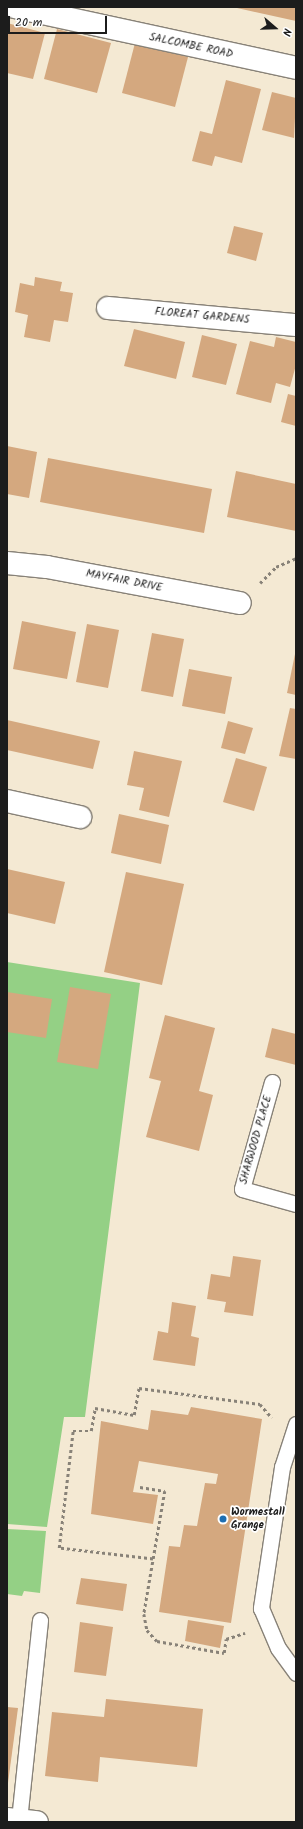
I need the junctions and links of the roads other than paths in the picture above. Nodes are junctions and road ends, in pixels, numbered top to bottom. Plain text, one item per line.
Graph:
1 (15, 7) edge
2 (296, 68) edge
3 (108, 308) dead end
4 (296, 325) edge
5 (7, 563) edge
6 (240, 603) road end
7 (7, 801) edge
8 (80, 817) dead end
9 (272, 1082) dead end
10 (296, 1204) edge
11 (296, 1424) edge
12 (40, 1620) dead end
13 (296, 1673) edge
14 (21, 1820) edge

1 - 2 street, SALCOMBE ROAD
3 - 4 street, FLOREAT GARDENS
5 - 6 street, MAYFAIR DRIVE
7 - 8 street
9 - 10 lane, SHARWOOD PLACE
11 - 13 lane
12 - 14 lane

